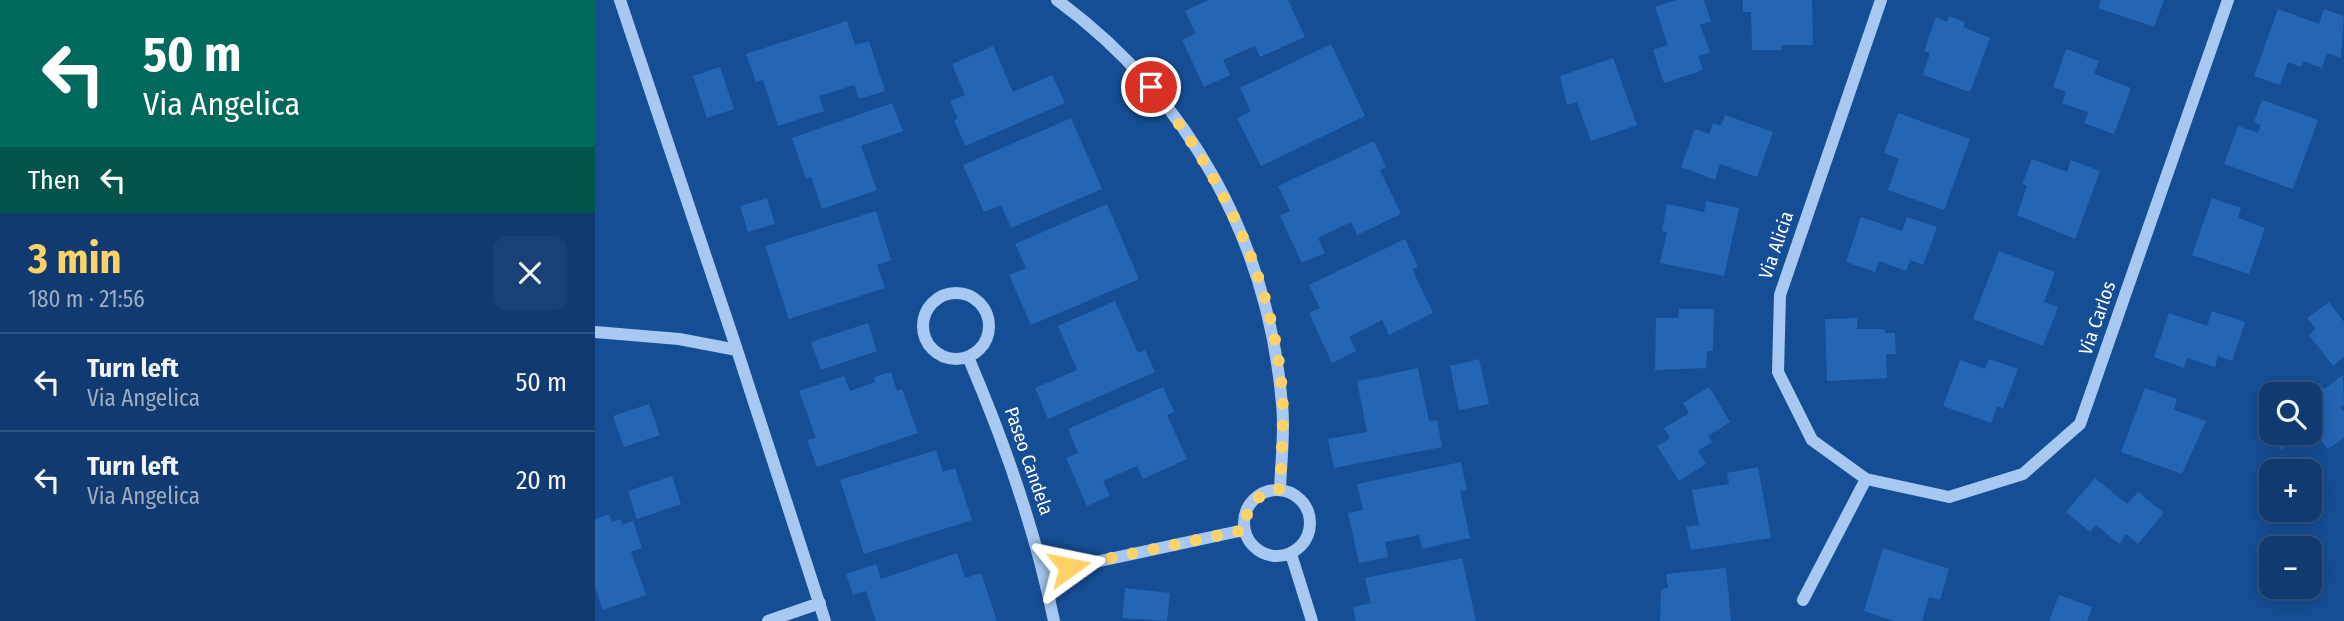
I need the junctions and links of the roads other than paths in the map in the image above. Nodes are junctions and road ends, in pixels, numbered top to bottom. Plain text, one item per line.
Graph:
1 (620, 0) edge
2 (1056, 0) edge
3 (1881, 0) edge
4 (2228, 0) edge
5 (595, 331) edge
6 (737, 350) junction
7 (968, 357) junction
8 (1866, 480) junction
9 (1280, 489) junction
10 (1244, 530) junction
11 (1291, 554) junction
12 (1044, 573) junction
13 (1803, 600) dead end
14 (820, 603) junction
15 (768, 621) edge
16 (825, 621) edge
17 (1054, 621) edge
18 (1312, 621) edge

1 - 6 street
2 - 9 street
3 - 8 street, Via Alicia
4 - 8 street, Via Carlos
5 - 6 street
6 - 14 street
7 - 7 street
7 - 12 street, Paseo Candela
8 - 13 street
9 - 10 street
9 - 11 street
10 - 11 street
10 - 12 street
11 - 18 street
12 - 17 street, Paseo Candela
14 - 15 street
14 - 16 street

